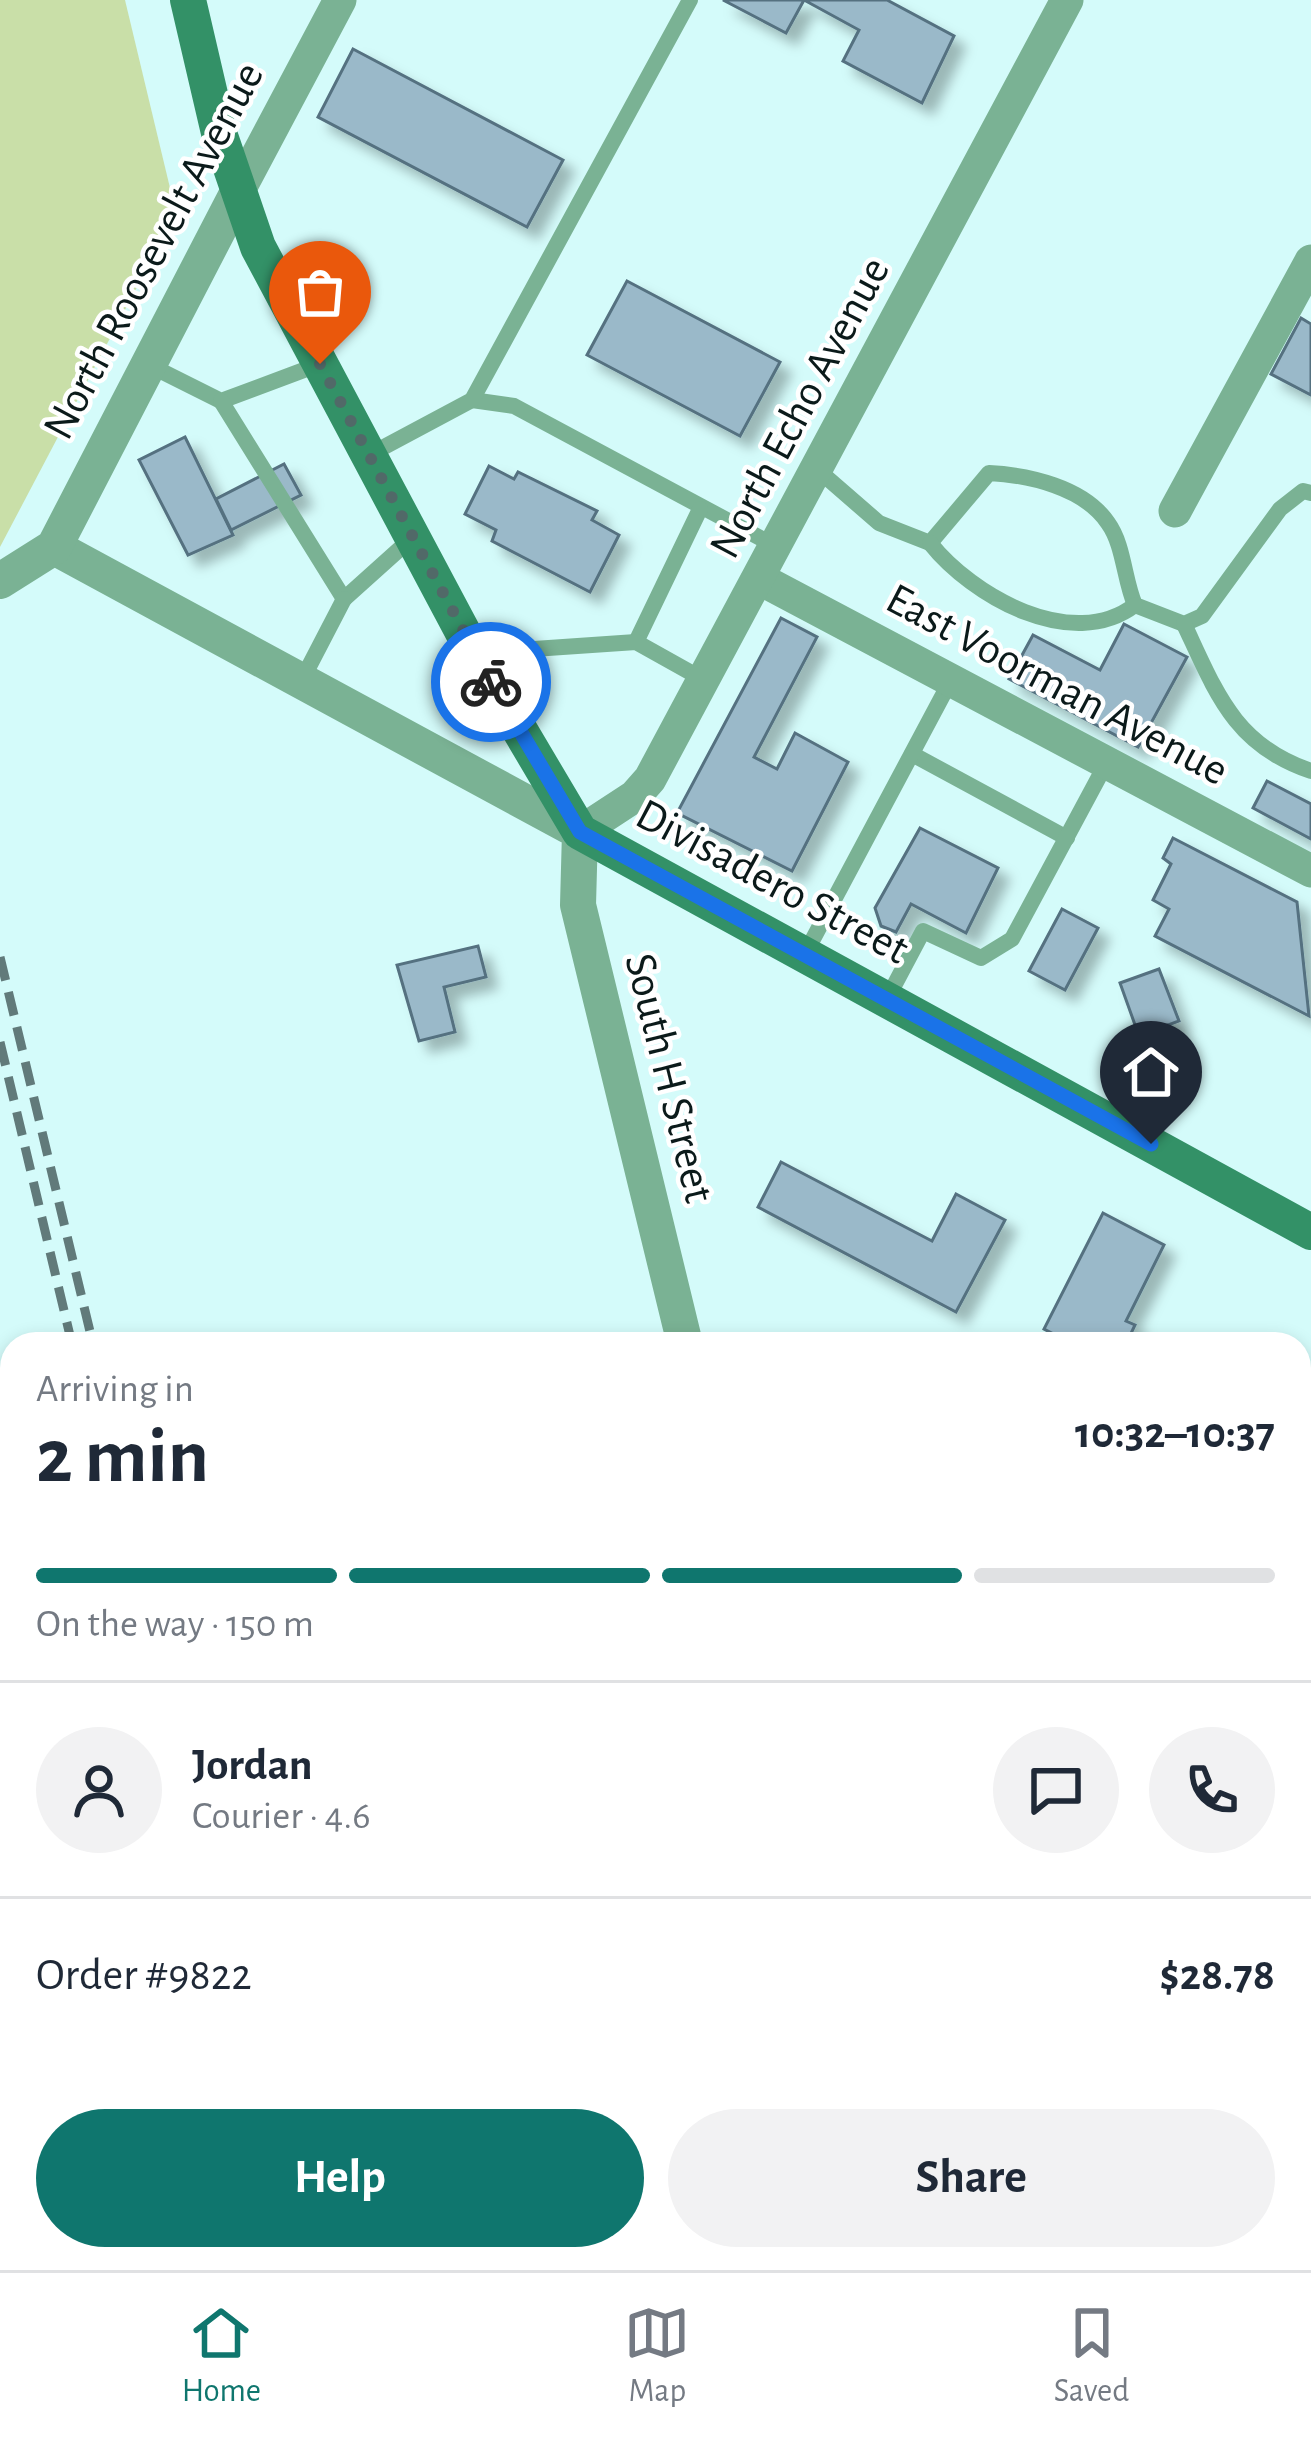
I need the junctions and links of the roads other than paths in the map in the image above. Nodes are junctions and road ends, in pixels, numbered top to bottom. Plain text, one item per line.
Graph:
1 (188, 0) edge
2 (340, 0) edge
3 (690, 0) edge
4 (1065, 1) edge
5 (237, 194) junction
6 (1311, 261) edge
7 (320, 364) junction
8 (148, 365) junction
9 (472, 400) junction
10 (221, 401) junction
11 (369, 455) junction
12 (818, 470) junction
13 (1311, 493) edge
14 (700, 509) junction
15 (1175, 511) dead end
16 (412, 537) junction
17 (930, 543) junction
18 (54, 547) junction
19 (777, 548) junction
20 (0, 580) edge
21 (760, 580) junction
22 (344, 599) junction
23 (1135, 605) junction
24 (1184, 624) junction
25 (636, 642) junction
26 (475, 653) junction
27 (303, 678) junction
28 (951, 680) junction
29 (705, 681) junction
30 (912, 754) junction
31 (1107, 762) junction
32 (1311, 771) edge
33 (580, 832) junction
34 (1067, 838) junction
35 (1311, 871) edge
36 (805, 955) junction
37 (887, 999) junction
38 (1311, 1232) edge
39 (682, 1332) edge

1 - 5 main road
2 - 5 street, North Roosevelt Avenue
3 - 9 lane
4 - 12 street, North Echo Avenue
5 - 7 main road
5 - 8 street, North Roosevelt Avenue
6 - 15 street
7 - 10 lane
7 - 11 main road
8 - 10 lane
8 - 18 street, North Roosevelt Avenue
9 - 11 lane
9 - 14 lane
10 - 22 lane
11 - 16 main road
12 - 17 lane
12 - 19 street, North Echo Avenue
13 - 24 lane
14 - 19 lane
14 - 25 lane
16 - 22 lane
16 - 26 main road
17 - 23 lane
17 - 23 lane
18 - 20 street
18 - 27 street, Divisadero Street
19 - 21 street, North Echo Avenue
21 - 28 street, East Voorman Avenue
21 - 29 street, North Echo Avenue
22 - 27 lane
23 - 24 lane
24 - 32 lane
25 - 26 lane
25 - 29 lane
26 - 33 main road
27 - 33 street, Divisadero Street
28 - 30 lane
28 - 31 street, East Voorman Avenue
29 - 33 street, North Echo Avenue
30 - 34 lane
30 - 36 lane
31 - 34 lane
31 - 35 street, East Voorman Avenue
33 - 36 main road, Divisadero Street
33 - 39 street, South H Street
34 - 37 lane
36 - 37 main road, Divisadero Street
37 - 38 main road, Divisadero Street

